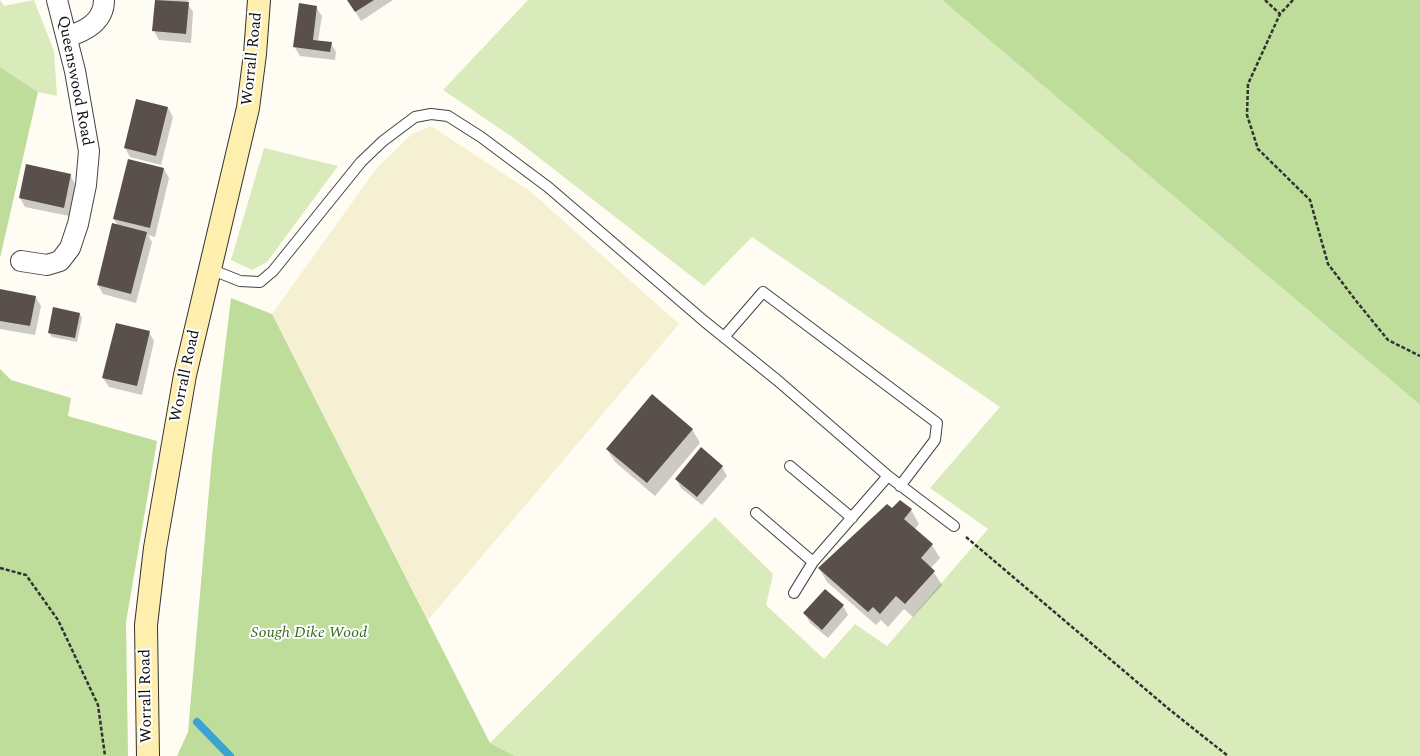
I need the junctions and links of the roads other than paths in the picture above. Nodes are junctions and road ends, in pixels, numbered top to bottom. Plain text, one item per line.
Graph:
1 (57, 0) edge
2 (104, 0) edge
3 (259, 0) edge
4 (67, 37) junction
5 (21, 261) dead end
6 (210, 269) junction
7 (724, 337) junction
8 (790, 466) dead end
9 (888, 476) junction
10 (900, 486) junction
11 (756, 513) dead end
12 (852, 518) junction
13 (954, 526) road end
14 (813, 562) junction
15 (794, 592) dead end
16 (148, 756) edge

1 - 4 street, Queenswood Road
2 - 4 street
3 - 6 street, Worrall Road
4 - 5 street, Queenswood Road
6 - 7 lane
6 - 16 street, Worrall Road
7 - 9 lane
7 - 10 lane
8 - 12 lane
9 - 10 lane
9 - 12 lane
10 - 13 lane
11 - 14 lane
12 - 14 lane
14 - 15 lane

